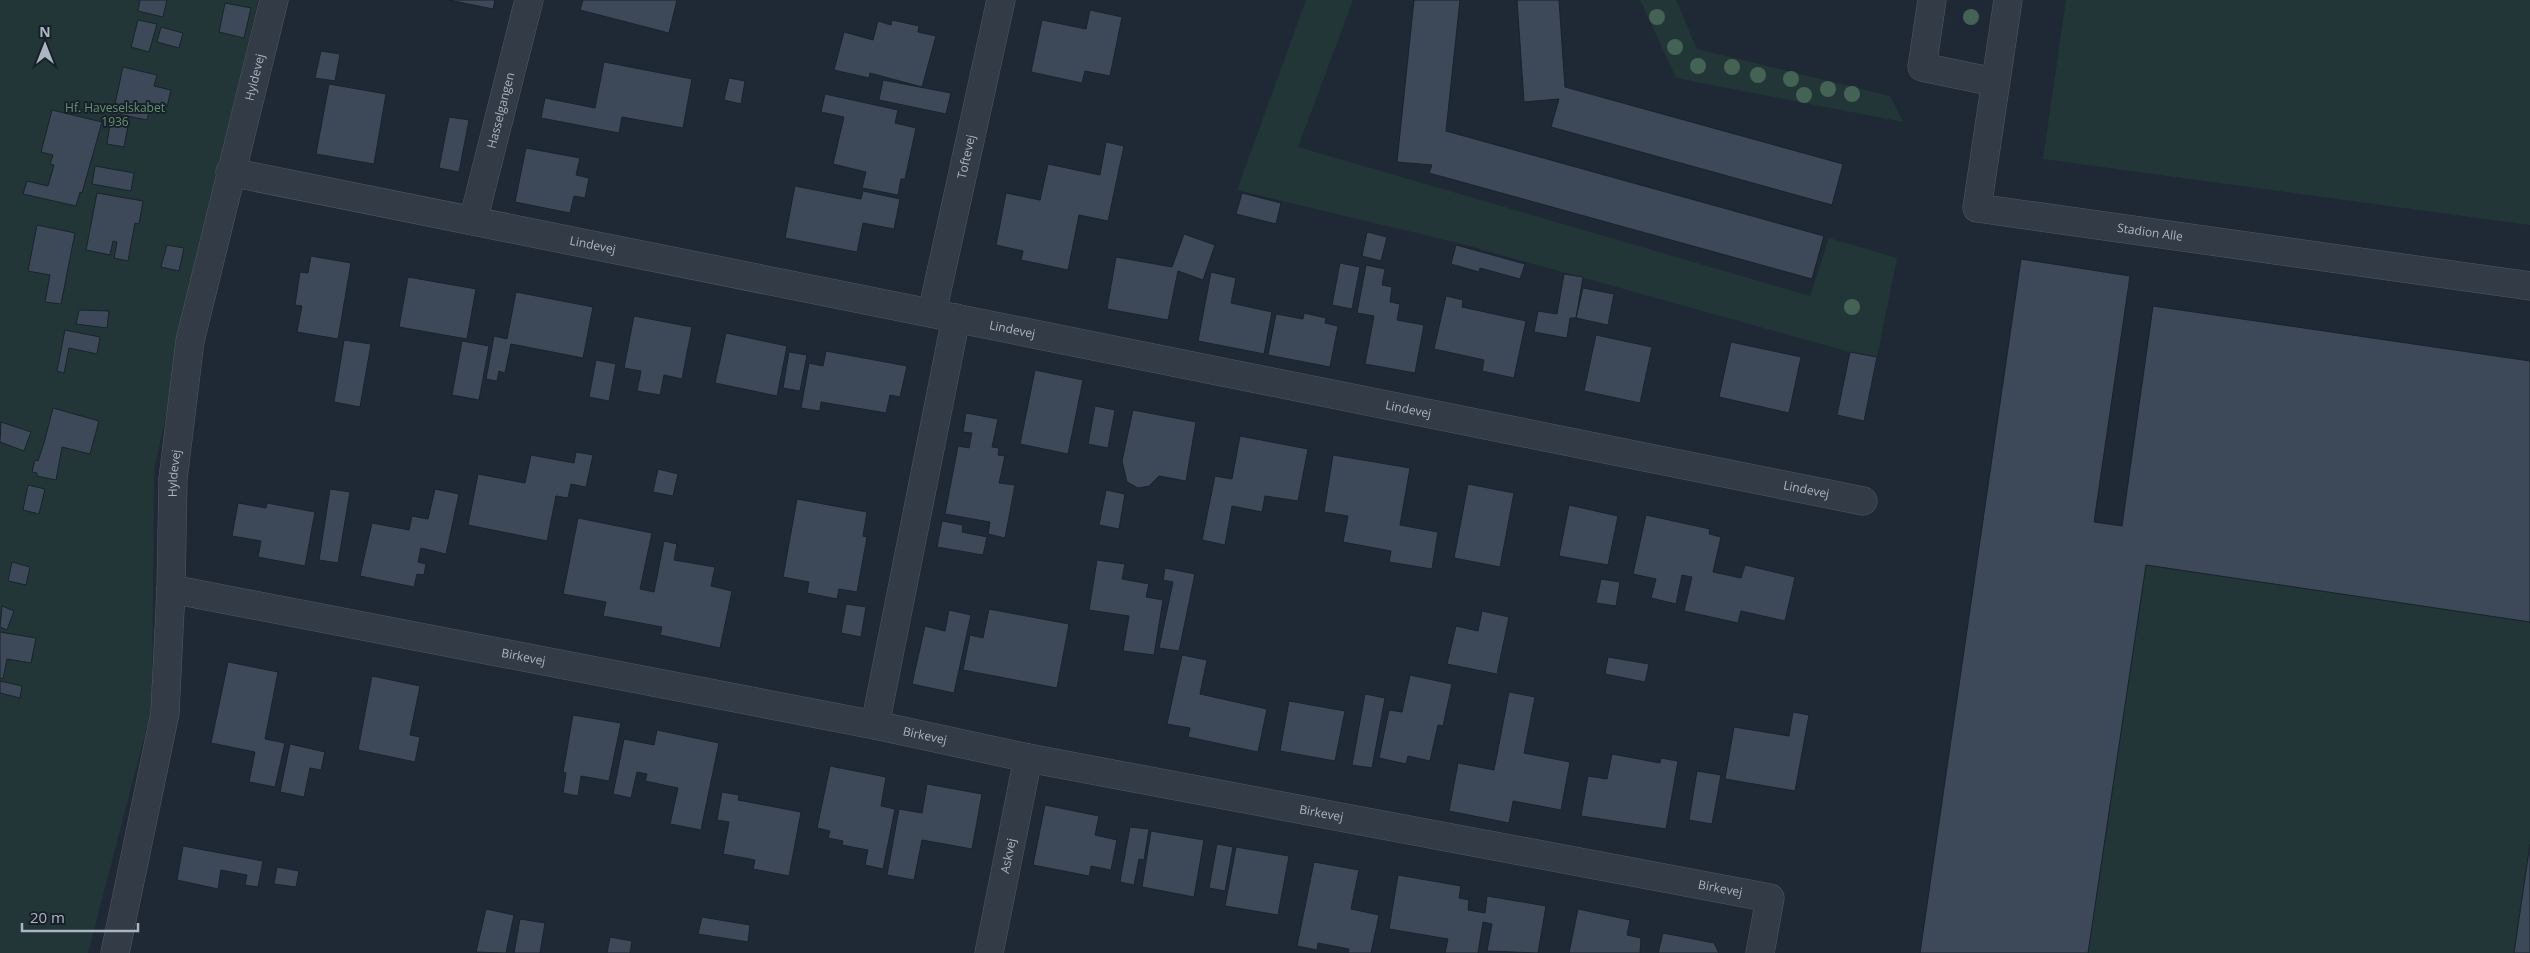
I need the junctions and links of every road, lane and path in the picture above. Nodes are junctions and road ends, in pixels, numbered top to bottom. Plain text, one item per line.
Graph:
1 (274, 0) edge
2 (529, 0) edge
3 (1001, 0) edge
4 (1932, 0) edge
5 (2008, 0) edge
6 (1994, 82) junction
7 (230, 172) junction
8 (473, 221) junction
9 (2530, 286) edge
10 (944, 315) junction
11 (1863, 501) dead end
12 (171, 589) junction
13 (875, 725) junction
14 (1028, 758) junction
15 (115, 953) edge
16 (989, 953) edge
17 (1760, 953) edge

1 - 7 street, Hyldevej
2 - 8 street, Hasselgangen
3 - 10 street, Toftevej
4 - 6 street
5 - 6 street, Stadion Alle
6 - 9 street, Stadion Alle
7 - 8 street, Lindevej
7 - 12 street, Hyldevej
8 - 10 street, Lindevej
10 - 11 street, Lindevej
10 - 13 street
12 - 13 street, Birkevej
12 - 15 street, Hyldevej
13 - 14 street, Birkevej
14 - 16 street, Askvej
14 - 17 street, Birkevej

